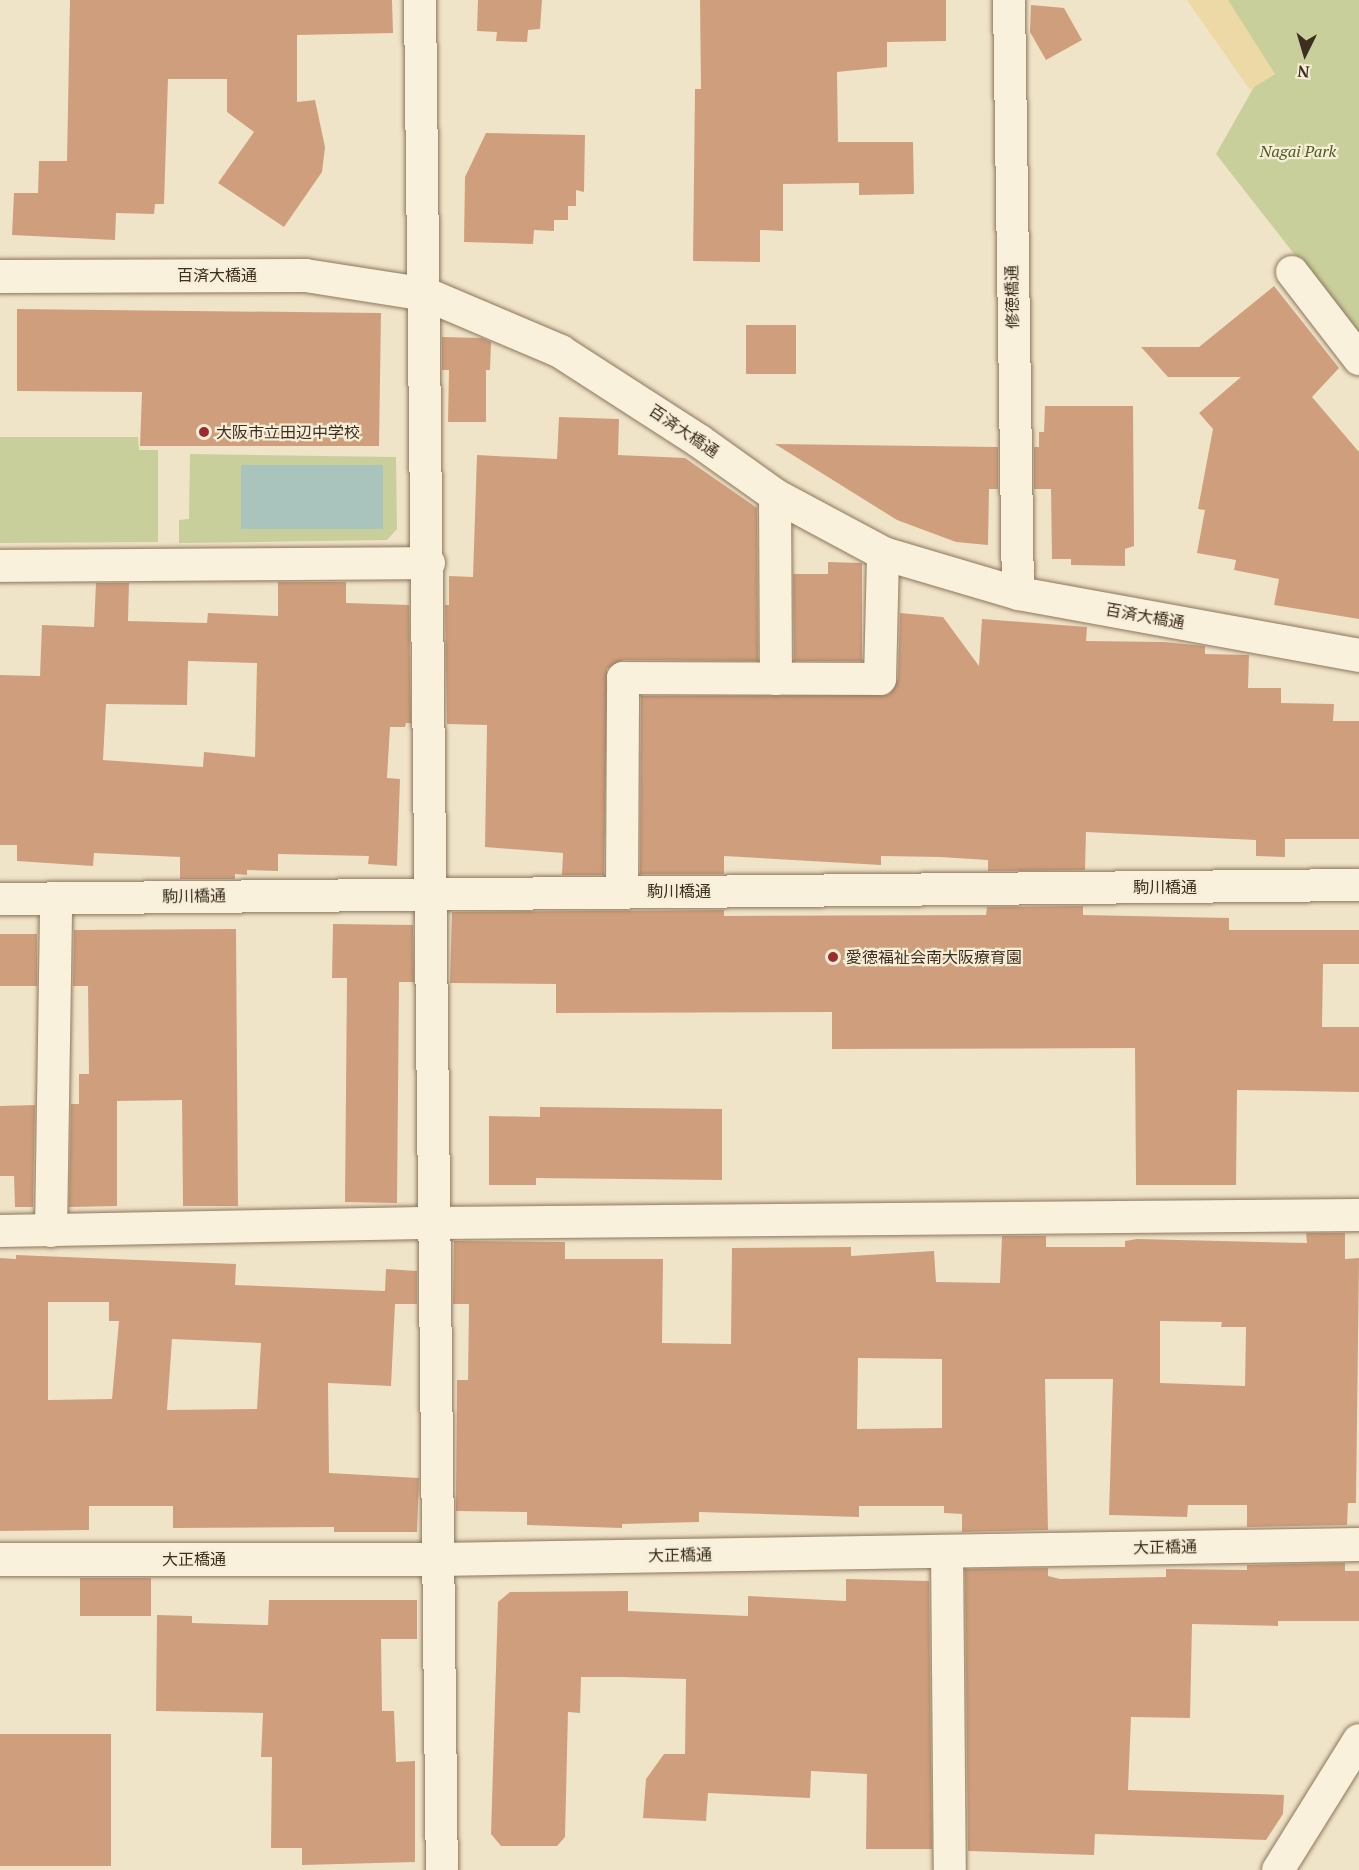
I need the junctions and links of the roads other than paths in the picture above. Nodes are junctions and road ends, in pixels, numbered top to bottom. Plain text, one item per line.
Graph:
1 (420, 0) edge
2 (1009, 0) edge
3 (1292, 272) dead end
4 (0, 276) edge
5 (426, 294) junction
6 (1359, 359) edge
7 (775, 495) junction
8 (883, 554) junction
9 (429, 563) junction
10 (0, 566) edge
11 (1018, 593) junction
12 (1359, 655) edge
13 (776, 679) junction
14 (1359, 885) edge
15 (622, 891) junction
16 (432, 892) junction
17 (56, 898) junction
18 (0, 899) edge
19 (1359, 1215) edge
20 (436, 1222) junction
21 (0, 1231) edge
22 (51, 1231) junction
23 (1359, 1544) edge
24 (946, 1551) junction
25 (0, 1559) edge
26 (438, 1559) junction
27 (1359, 1740) edge
28 (442, 1870) edge
29 (950, 1870) edge
30 (1278, 1870) edge

1 - 5 street
2 - 11 street, 修徳橋通
3 - 6 street
4 - 5 street, 百済大橋通
5 - 7 street, 百済大橋通
5 - 9 street
7 - 8 street, 百済大橋通
7 - 13 street
8 - 11 street, 百済大橋通
8 - 13 street
9 - 10 street
9 - 16 street
11 - 12 street, 百済大橋通
13 - 15 street
14 - 15 street, 駒川橋通
15 - 16 street, 駒川橋通
16 - 17 street, 駒川橋通
16 - 20 street
17 - 18 street, 駒川橋通
17 - 22 street
19 - 20 street
20 - 22 street
20 - 26 street
21 - 22 street
23 - 24 street, 大正橋通
24 - 26 street, 大正橋通
24 - 29 street
25 - 26 street, 大正橋通
26 - 28 street
27 - 30 street

